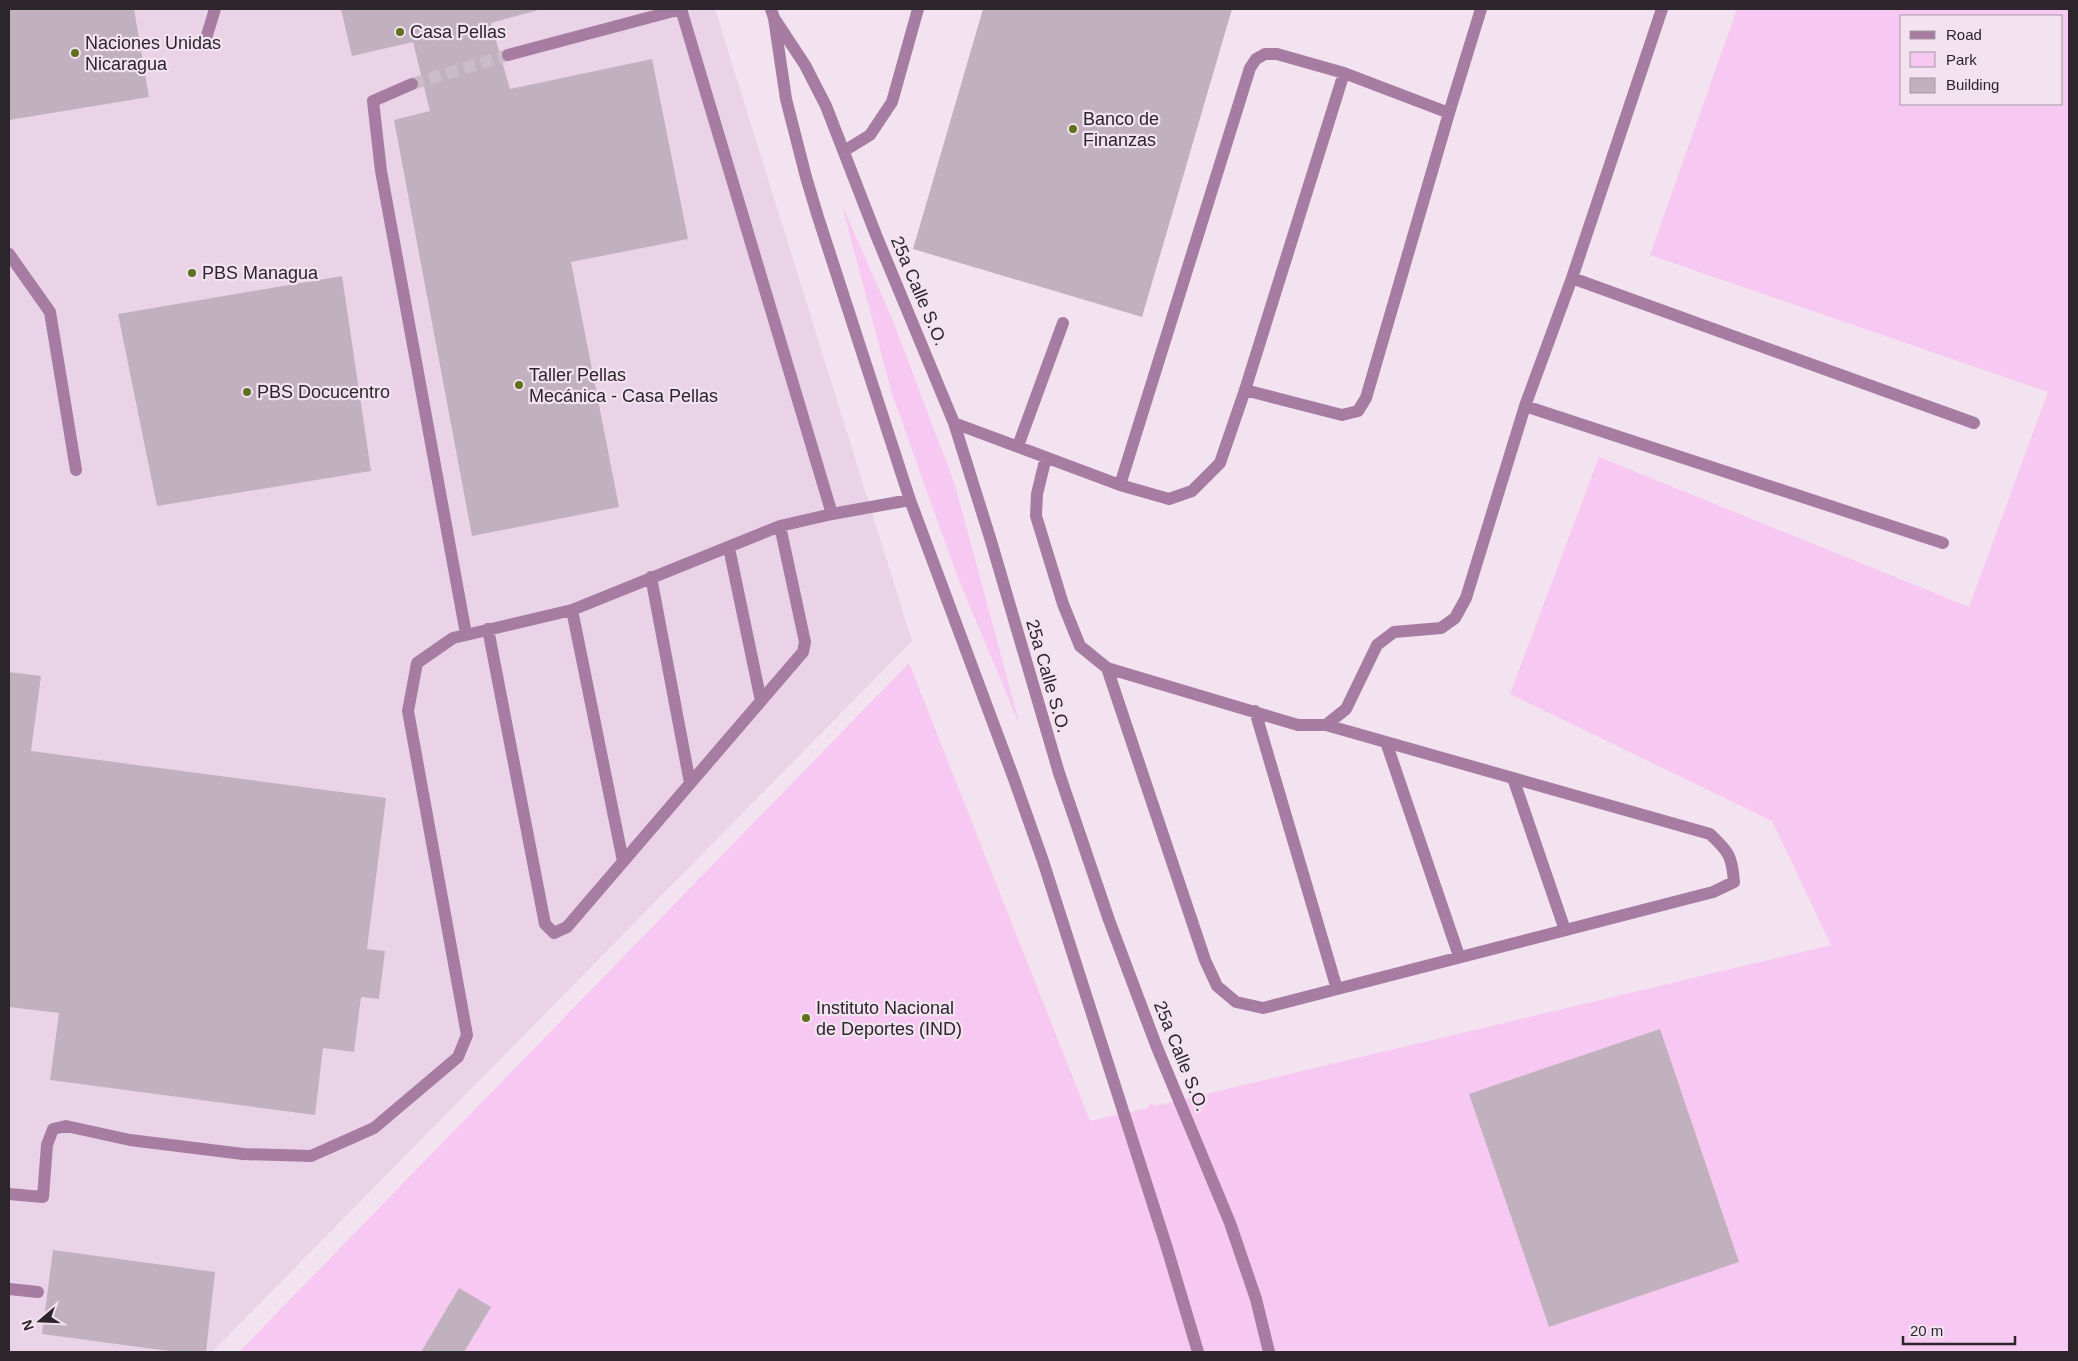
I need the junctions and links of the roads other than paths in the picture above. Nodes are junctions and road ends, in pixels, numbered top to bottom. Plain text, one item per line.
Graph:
1 (215, 9) edge
2 (681, 9) edge
3 (918, 9) edge
4 (1481, 9) edge
5 (1662, 9) edge
6 (772, 13) edge
7 (204, 45) dead end
8 (508, 55) tunnel mouth
9 (1344, 73) junction
10 (412, 84) tunnel mouth
11 (1449, 113) junction
12 (844, 151) junction
13 (9, 254) edge
14 (1572, 278) junction
15 (1063, 323) dead end
16 (1245, 390) junction
17 (1525, 406) junction
18 (954, 423) junction
19 (1974, 423) dead end
20 (1018, 446) junction
21 (1046, 457) junction
22 (76, 470) dead end
23 (1120, 485) junction
24 (910, 500) junction
25 (832, 514) junction
26 (780, 526) junction
27 (1943, 543) dead end
28 (729, 548) junction
29 (651, 577) junction
30 (572, 610) junction
31 (488, 629) junction
32 (466, 634) junction
33 (1107, 668) junction
34 (761, 701) junction
35 (1255, 711) junction
36 (1326, 725) junction
37 (1386, 742) junction
38 (1514, 778) junction
39 (690, 783) junction
40 (623, 861) junction
41 (1564, 930) junction
42 (1459, 956) junction
43 (1337, 989) junction
44 (9, 1194) edge
45 (9, 1289) edge
46 (38, 1292) dead end
47 (1198, 1352) edge
48 (1269, 1352) edge

1 - 7 street
2 - 8 street
2 - 25 street
3 - 12 street
4 - 11 street
5 - 14 street
6 - 12 street, 25a Calle S.O.
6 - 24 street, 25a Calle S.O.
9 - 11 street
9 - 16 street
9 - 23 street
10 - 32 street
11 - 16 street
12 - 18 street, 25a Calle S.O.
13 - 22 street
14 - 17 street
14 - 19 street
15 - 20 street
16 - 23 street
17 - 27 street
17 - 36 street
18 - 20 street
18 - 48 street, 25a Calle S.O.
20 - 21 street
21 - 23 street
21 - 33 street
24 - 25 street
24 - 47 street, 25a Calle S.O.
25 - 26 street
26 - 28 street
26 - 34 street
28 - 29 street
28 - 34 street
29 - 30 street
29 - 39 street
30 - 31 street
30 - 40 street
31 - 32 street
31 - 40 street
32 - 44 street
33 - 35 street
33 - 43 street
34 - 39 street
35 - 36 street
35 - 43 street
36 - 37 street
37 - 38 street
37 - 42 street
38 - 41 street
38 - 41 street
39 - 40 street
41 - 42 street
42 - 43 street
45 - 46 street

